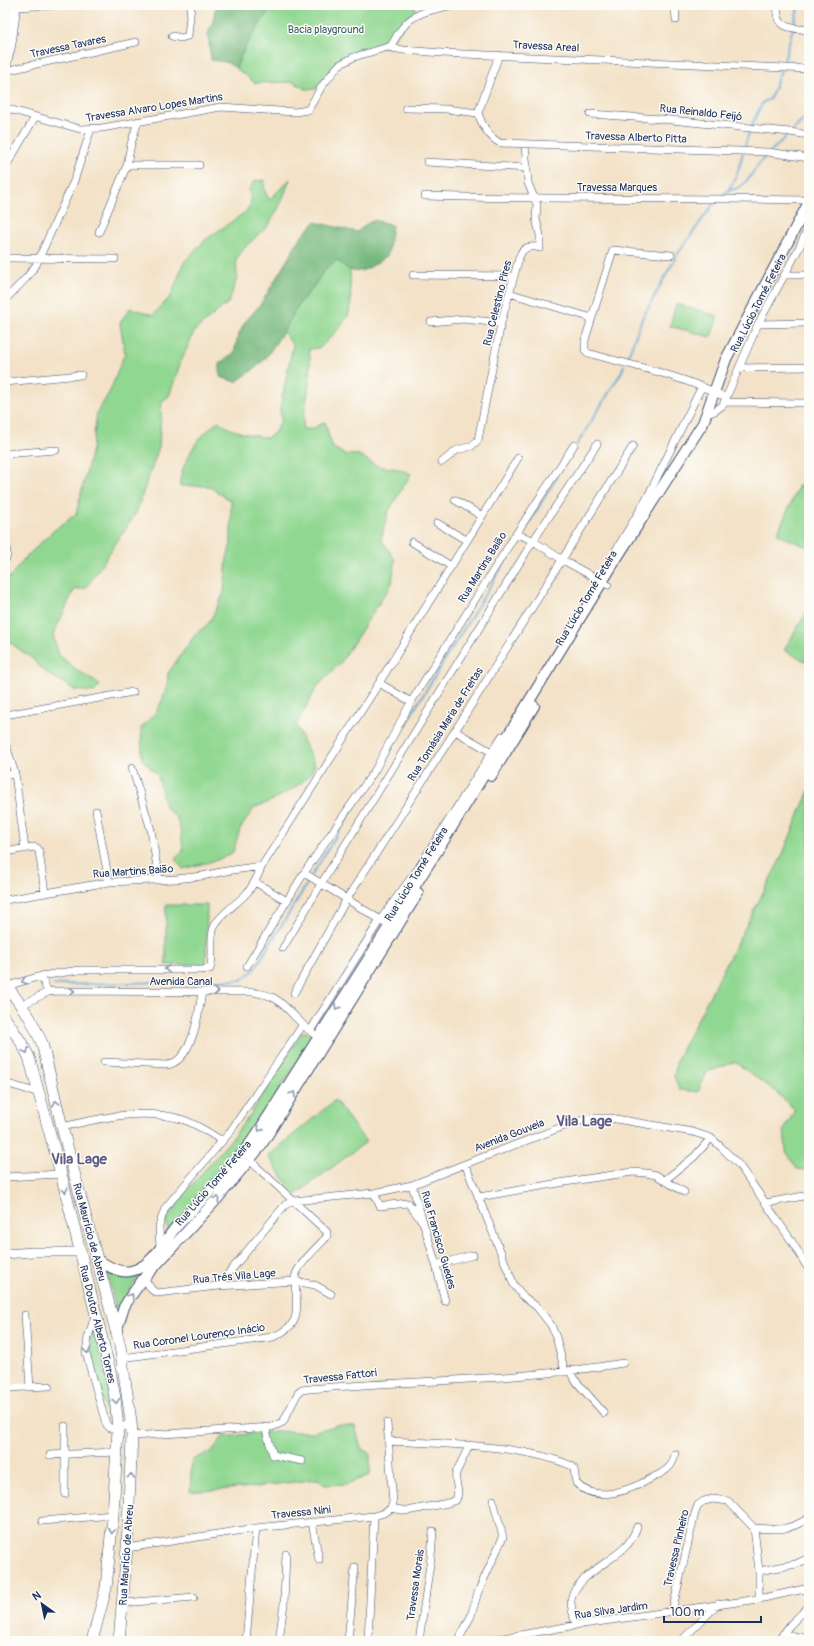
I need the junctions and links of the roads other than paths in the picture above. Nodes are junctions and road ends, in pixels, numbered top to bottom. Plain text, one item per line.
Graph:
1 (57, 5) edge
2 (191, 5) edge
3 (452, 5) edge
4 (675, 5) edge
5 (778, 5) edge
6 (15, 6) edge
7 (676, 20) dead end
8 (809, 30) edge
9 (172, 36) dead end
10 (136, 42) dead end
11 (390, 47) junction
12 (499, 55) junction
13 (5, 64) edge
14 (809, 69) edge
15 (5, 71) edge
16 (5, 108) edge
17 (406, 108) dead end
18 (308, 110) joint
19 (478, 113) junction
20 (590, 114) dead end
21 (35, 117) junction
22 (138, 121) junction
23 (91, 129) junction
24 (809, 135) edge
25 (525, 145) junction
26 (809, 158) edge
27 (427, 162) dead end
28 (199, 165) dead end
29 (127, 166) junction
30 (5, 168) edge
31 (526, 168) junction
32 (425, 196) dead end
33 (535, 198) junction
34 (809, 201) edge
35 (797, 225) junction
36 (809, 226) edge
37 (99, 232) dead end
38 (671, 255) dead end
39 (5, 258) edge
40 (39, 258) junction
41 (115, 259) dead end
42 (413, 275) dead end
43 (785, 275) junction
44 (809, 275) edge
45 (514, 276) junction
46 (509, 293) junction
47 (5, 300) edge
48 (592, 318) junction
49 (431, 322) dead end
50 (501, 323) junction
51 (809, 323) edge
52 (758, 324) junction
53 (809, 367) edge
54 (739, 368) junction
55 (81, 376) dead end
56 (5, 382) edge
57 (702, 386) junction
58 (720, 396) junction
59 (809, 404) edge
60 (597, 444) dead end
61 (574, 445) dead end
62 (633, 446) dead end
63 (56, 450) dead end
64 (5, 454) edge
65 (518, 458) dead end
66 (442, 462) dead end
67 (455, 500) dead end
68 (482, 516) junction
69 (437, 523) dead end
70 (5, 532) edge
71 (518, 534) junction
72 (466, 540) junction
73 (531, 540) junction
74 (412, 542) dead end
75 (561, 559) junction
76 (5, 561) edge
77 (451, 566) junction
78 (603, 582) junction
79 (379, 683) junction
80 (132, 692) dead end
81 (411, 702) junction
82 (5, 716) edge
83 (455, 731) junction
84 (7, 748) dead end
85 (497, 755) junction
86 (132, 768) dead end
87 (15, 774) junction
88 (5, 775) edge
89 (96, 811) dead end
90 (25, 849) junction
91 (5, 852) edge
92 (262, 866) junction
93 (307, 875) junction
94 (159, 880) junction
95 (109, 882) junction
96 (255, 882) junction
97 (319, 883) junction
98 (45, 893) junction
99 (5, 900) edge
100 (346, 900) junction
101 (287, 901) junction
102 (389, 925) junction
103 (283, 948) dead end
104 (247, 966) dead end
105 (41, 976) junction
106 (6, 985) edge
107 (48, 992) junction
108 (202, 992) junction
109 (294, 993) dead end
110 (22, 1005) junction
111 (5, 1018) edge
112 (302, 1026) junction
113 (318, 1037) junction
114 (104, 1062) dead end
115 (5, 1083) edge
116 (39, 1093) junction
117 (62, 1127) junction
118 (711, 1138) junction
119 (222, 1141) junction
120 (246, 1157) junction
121 (464, 1164) junction
122 (61, 1174) junction
123 (5, 1177) edge
124 (664, 1180) junction
125 (412, 1185) junction
126 (684, 1192) dead end
127 (374, 1193) junction
128 (809, 1195) edge
129 (479, 1198) junction
130 (293, 1201) junction
131 (766, 1203) junction
132 (424, 1222) junction
133 (160, 1249) junction
134 (81, 1252) junction
135 (5, 1254) edge
136 (473, 1255) dead end
137 (805, 1256) edge
138 (97, 1260) junction
139 (436, 1265) junction
140 (809, 1270) edge
141 (144, 1278) junction
142 (295, 1281) junction
143 (218, 1286) junction
144 (331, 1294) dead end
145 (445, 1301) dead end
146 (96, 1314) junction
147 (25, 1315) dead end
148 (116, 1332) junction
149 (122, 1358) junction
150 (623, 1363) dead end
151 (568, 1371) junction
152 (49, 1386) dead end
153 (30, 1387) junction
154 (5, 1388) edge
155 (604, 1413) dead end
156 (131, 1421) junction
157 (387, 1423) dead end
158 (66, 1426) dead end
159 (265, 1427) junction
160 (118, 1429) junction
161 (132, 1436) junction
162 (388, 1441) junction
163 (469, 1446) junction
164 (116, 1452) junction
165 (675, 1454) dead end
166 (50, 1455) dead end
167 (66, 1455) junction
168 (302, 1461) dead end
169 (66, 1494) dead end
170 (493, 1500) dead end
171 (391, 1508) junction
172 (114, 1516) junction
173 (374, 1516) junction
174 (809, 1518) edge
175 (42, 1520) dead end
176 (312, 1522) junction
177 (637, 1527) dead end
178 (256, 1528) junction
179 (754, 1528) junction
180 (433, 1531) dead end
181 (127, 1548) junction
182 (286, 1554) dead end
183 (809, 1558) edge
184 (319, 1560) dead end
185 (355, 1567) dead end
186 (758, 1572) junction
187 (809, 1588) edge
188 (194, 1597) dead end
189 (759, 1599) junction
190 (123, 1603) junction
191 (718, 1604) junction
192 (809, 1606) edge
193 (672, 1612) junction
194 (576, 1625) junction
195 (782, 1634) junction
196 (809, 1639) edge
197 (92, 1641) edge
198 (119, 1641) edge
199 (246, 1641) edge
200 (278, 1641) edge
201 (348, 1641) edge
202 (368, 1641) edge
203 (419, 1641) edge
204 (458, 1641) edge
205 (486, 1641) edge
206 (681, 1641) edge
207 (778, 1641) edge

1 - 6 street
2 - 9 street
3 - 11 street
4 - 7 street
5 - 8 street
6 - 13 main road
10 - 15 street, Travessa Tavares
11 - 12 street, Travessa Areal
11 - 18 street, Travessa Areal
12 - 14 street, Travessa Areal
12 - 19 street
16 - 21 street, Travessa Alvaro Lopes Martins
17 - 19 street
18 - 22 street, Travessa Alvaro Lopes Martins
19 - 25 street, Travessa Alberto Pitta
20 - 24 street, Rua Reinaldo Feijó
21 - 23 street, Travessa Alvaro Lopes Martins
21 - 30 street
22 - 23 street, Travessa Alvaro Lopes Martins
22 - 29 street
23 - 40 street
25 - 26 street, Travessa Alberto Pitta
25 - 31 street, Rua Celestino Pires
27 - 31 street
28 - 29 street
29 - 37 street
31 - 33 street, Rua Celestino Pires
32 - 33 street, Travessa Marques
33 - 34 street, Travessa Marques
33 - 45 street, Rua Celestino Pires
34 - 35 main road, Rua Lúcio Tomé Feteira
35 - 36 street
35 - 58 main road, Rua Lúcio Tomé Feteira
36 - 43 street, Rua Lúcio Tomé Feteira
38 - 48 street
39 - 40 street
40 - 41 street
40 - 47 street
42 - 45 street
43 - 44 street
43 - 52 street, Rua Lúcio Tomé Feteira
45 - 46 street, Rua Celestino Pires
46 - 48 street
46 - 50 street, Rua Celestino Pires
48 - 57 street
49 - 50 street
50 - 66 street, Rua Celestino Pires
51 - 52 street
52 - 54 street, Rua Lúcio Tomé Feteira
53 - 54 street
54 - 58 street, Rua Lúcio Tomé Feteira
55 - 56 street
57 - 58 street
57 - 78 street
58 - 59 street
58 - 78 main road, Rua Lúcio Tomé Feteira
60 - 73 street
61 - 71 street, Rua Martins Baião
62 - 75 street, Rua Tomásia Maria de Freitas
63 - 64 street
65 - 68 street
67 - 68 street
68 - 72 street
69 - 72 street
70 - 76 street
71 - 73 street
71 - 81 street, Rua Martins Baião
72 - 77 street
73 - 75 street
73 - 97 street
74 - 77 street
75 - 78 street
75 - 83 street, Rua Tomásia Maria de Freitas
77 - 79 street
78 - 85 main road, Rua Lúcio Tomé Feteira
79 - 81 street
79 - 92 street
80 - 82 street
81 - 93 street, Rua Martins Baião
83 - 85 street
83 - 100 street, Rua Tomásia Maria de Freitas
84 - 87 street
85 - 102 main road, Rua Lúcio Tomé Feteira
86 - 94 street
87 - 88 street
87 - 90 street
89 - 95 street
90 - 91 street
90 - 98 street
92 - 94 street, Rua Martins Baião
92 - 96 street
93 - 97 street
93 - 101 street, Rua Martins Baião
94 - 95 street, Rua Martins Baião
95 - 98 street, Rua Martins Baião
96 - 101 street
96 -> 105 street, Avenida Canal
97 - 100 street
97 - 103 street
98 - 99 street, Rua Martins Baião
100 - 102 street
100 - 109 street, Rua Tomásia Maria de Freitas
101 - 104 street, Rua Martins Baião
102 - 113 main road, Rua Lúcio Tomé Feteira
105 -> 106 street, Avenida Canal
105 - 107 street
106 - 110 main road, Rua Maurício de Abreu
107 -> 108 street, Avenida Canal
107 - 110 street, Avenida Canal
108 -> 112 street, Avenida Canal
108 - 114 street
117 -> 110 main road, Rua Maurício de Abreu
111 -> 116 main road, Rua Doutor Alberto Torres
112 - 113 street, Avenida Canal
112 - 119 street
113 - 120 main road, Rua Lúcio Tomé Feteira
115 - 116 street
116 - 122 main road, Rua Doutor Alberto Torres
117 - 119 street
117 - 138 main road, Rua Maurício de Abreu
118 - 121 street, Avenida Gouveia
118 - 124 street
118 - 131 street, Avenida Gouveia
119 - 133 street
120 - 130 street
120 - 133 main road, Rua Lúcio Tomé Feteira
141 -> 120 main road, Rua Lúcio Tomé Feteira
121 - 125 street, Avenida Gouveia
121 - 129 street
122 - 123 street
122 -> 134 main road, Rua Doutor Alberto Torres
124 - 126 street
124 - 129 street
125 - 127 street, Avenida Gouveia
125 - 132 street, Rua Francisco Guedes
127 - 130 street, Avenida Gouveia
127 - 132 street
128 - 131 street
129 - 151 street
130 - 142 street, Rua Coronel Lourenço Inácio
130 - 143 street
131 - 137 street, Avenida Gouveia
132 - 139 street, Rua Francisco Guedes
133 - 138 main road, Rua Lúcio Tomé Feteira
134 - 135 street
134 - 146 main road, Rua Doutor Alberto Torres
136 - 139 street
137 - 140 street, Avenida Gouveia
138 - 148 main road, Rua Maurício de Abreu
139 - 145 street, Rua Francisco Guedes
141 - 143 street, Rua Três Vila Lage
148 -> 141 main road, Rua Lúcio Tomé Feteira
142 - 143 street, Rua Três Vila Lage
142 - 144 street, Rua Três Vila Lage
142 - 149 street, Rua Coronel Lourenço Inácio
146 -> 160 main road, Rua Doutor Alberto Torres
146 -> 160 street
147 - 153 street
148 - 149 main road, Rua Maurício de Abreu
149 - 156 main road, Rua Maurício de Abreu
150 - 151 street, Travessa Fattori
151 - 155 street
151 - 159 street, Travessa Fattori
152 - 153 street
153 - 154 street
156 - 160 street
156 - 161 main road, Rua Maurício de Abreu
157 - 162 street
158 - 167 street
159 - 161 street, Travessa Fattori
159 - 168 street
160 - 164 main road, Rua Doutor Alberto Torres
181 -> 161 main road, Rua Maurício de Abreu
162 - 163 street
162 - 171 street
163 - 165 street
163 - 171 street
164 - 167 street
164 - 172 main road, Rua Doutor Alberto Torres
166 - 167 street
167 - 169 street
170 - 204 street
171 - 173 street, Travessa Nini
172 - 175 street
172 -> 197 main road, Rua Doutor Alberto Torres
173 - 176 street, Travessa Nini
173 - 202 street
174 - 179 street
176 - 178 street, Travessa Nini
176 - 184 street
177 - 194 street
178 - 181 street, Travessa Nini
178 - 199 street
179 - 186 street
179 - 193 street, Travessa Pinheiro
180 - 203 street, Travessa Morais
181 - 190 main road, Rua Maurício de Abreu
182 - 200 street
183 - 186 street
185 - 201 street
186 - 189 street
187 - 189 street, Rua Silva Jardim
188 - 190 street
189 - 191 street, Rua Silva Jardim
190 - 198 main road, Rua Maurício de Abreu
191 - 193 street, Rua Silva Jardim
191 - 206 street
192 - 195 street
193 - 194 street, Rua Silva Jardim
194 - 205 street, Rua Silva Jardim
195 - 196 street
195 - 207 street

